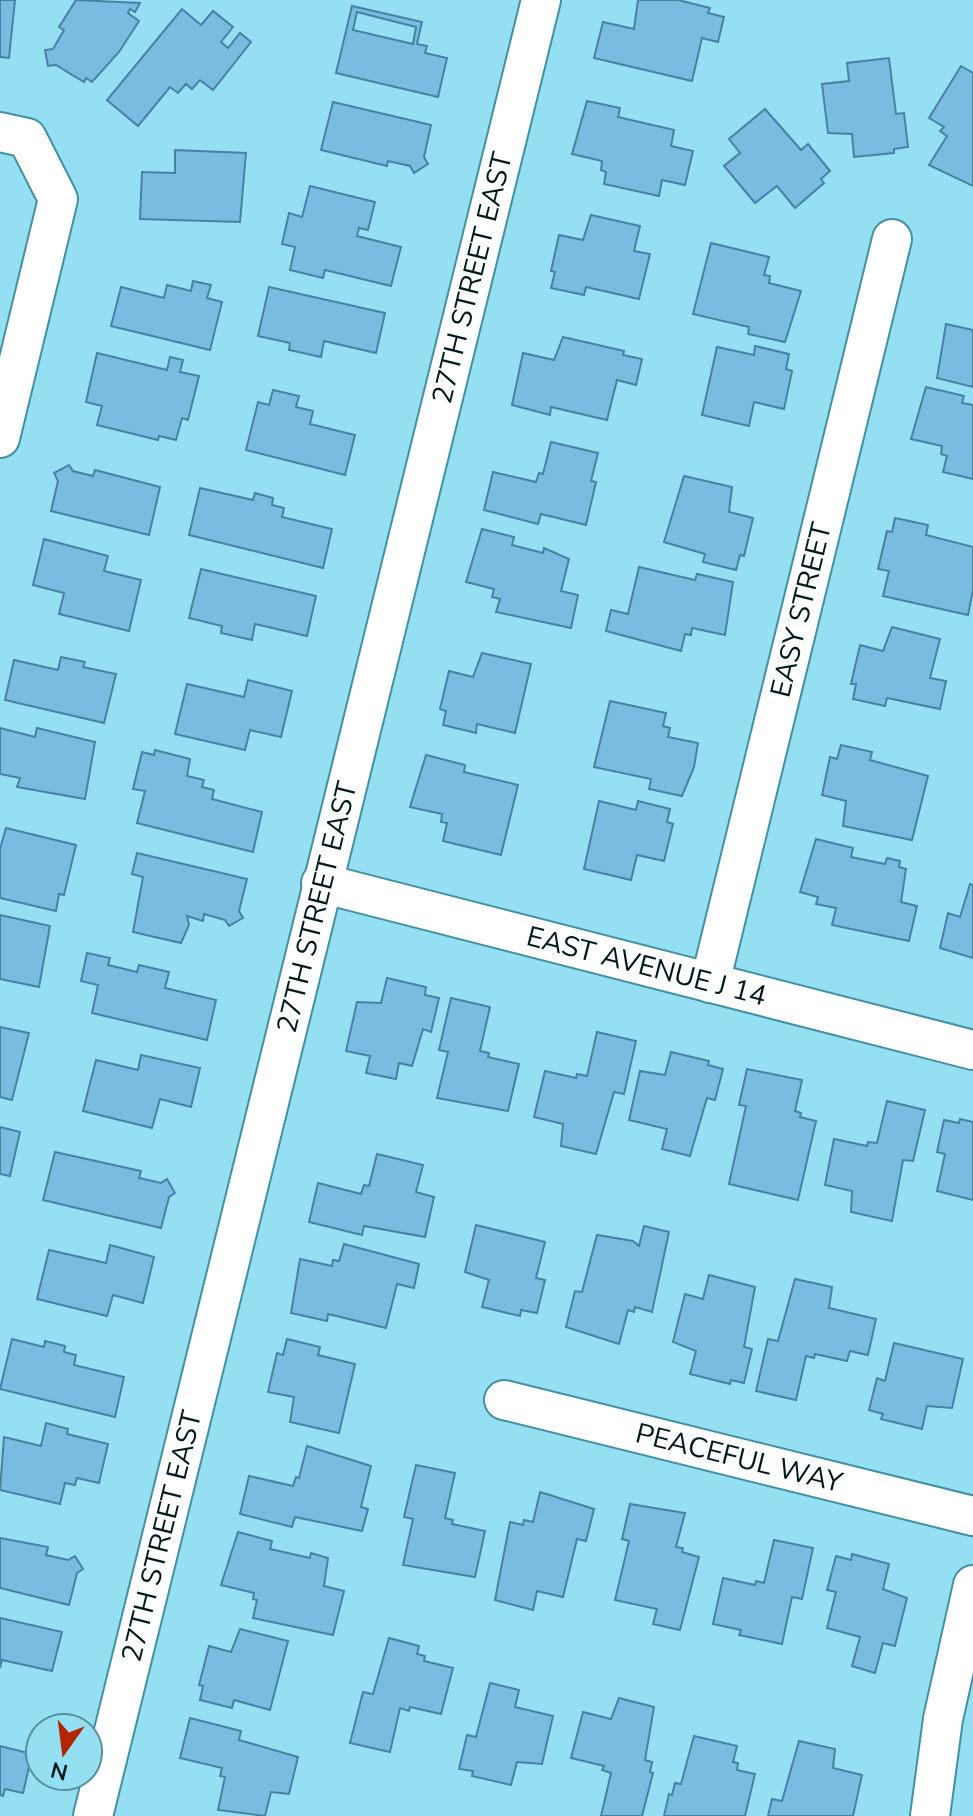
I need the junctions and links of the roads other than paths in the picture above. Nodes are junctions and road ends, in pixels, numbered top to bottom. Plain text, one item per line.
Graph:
1 (541, 0) edge
2 (0, 132) edge
3 (892, 239) dead end
4 (0, 438) edge
5 (321, 883) junction
6 (710, 983) junction
7 (973, 1050) edge
8 (504, 1400) dead end
9 (973, 1516) edge
10 (973, 1585) edge
11 (93, 1816) edge
12 (930, 1816) edge

1 - 5 street, 27TH STREET EAST
2 - 4 street
3 - 6 street, EASY STREET
5 - 6 street, EAST AVENUE J 14
5 - 11 street, 27TH STREET EAST
6 - 7 street, EAST AVENUE J 14
8 - 9 street, PEACEFUL WAY
10 - 12 street

